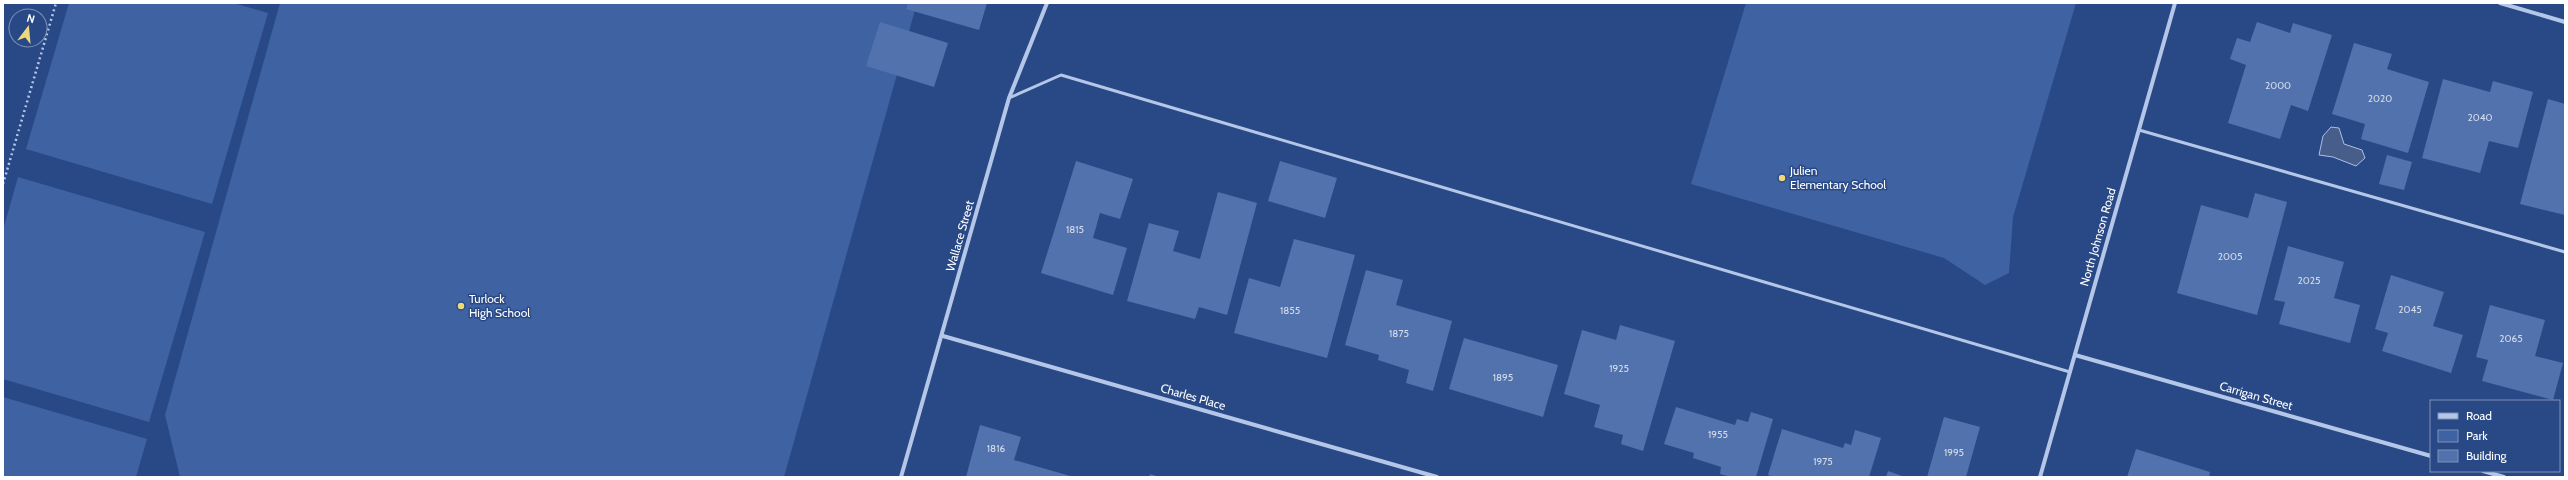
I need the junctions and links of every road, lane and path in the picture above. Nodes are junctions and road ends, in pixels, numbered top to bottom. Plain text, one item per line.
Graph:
1 (56, 3) edge
2 (1047, 3) edge
3 (2175, 3) edge
4 (2500, 3) edge
5 (2565, 22) edge
6 (1009, 98) junction
7 (2139, 130) junction
8 (3, 184) edge
9 (2565, 252) edge
10 (943, 336) junction
11 (2075, 355) junction
12 (2070, 372) junction
13 (2430, 456) edge
14 (2486, 472) edge
15 (901, 477) edge
16 (1437, 477) edge
17 (2040, 477) edge
18 (2504, 477) edge

1 - 8 path
2 - 6 street, Wallace Street
3 - 7 street, North Johnson Road
4 - 5 street
6 - 10 street, Wallace Street
6 - 12 lane
7 - 9 lane
7 - 11 street, North Johnson Road
10 - 15 street, Wallace Street
10 - 16 street, Charles Place
11 - 12 street, North Johnson Road
11 - 13 street, Carrigan Street
12 - 17 street, North Johnson Road
14 - 18 street

